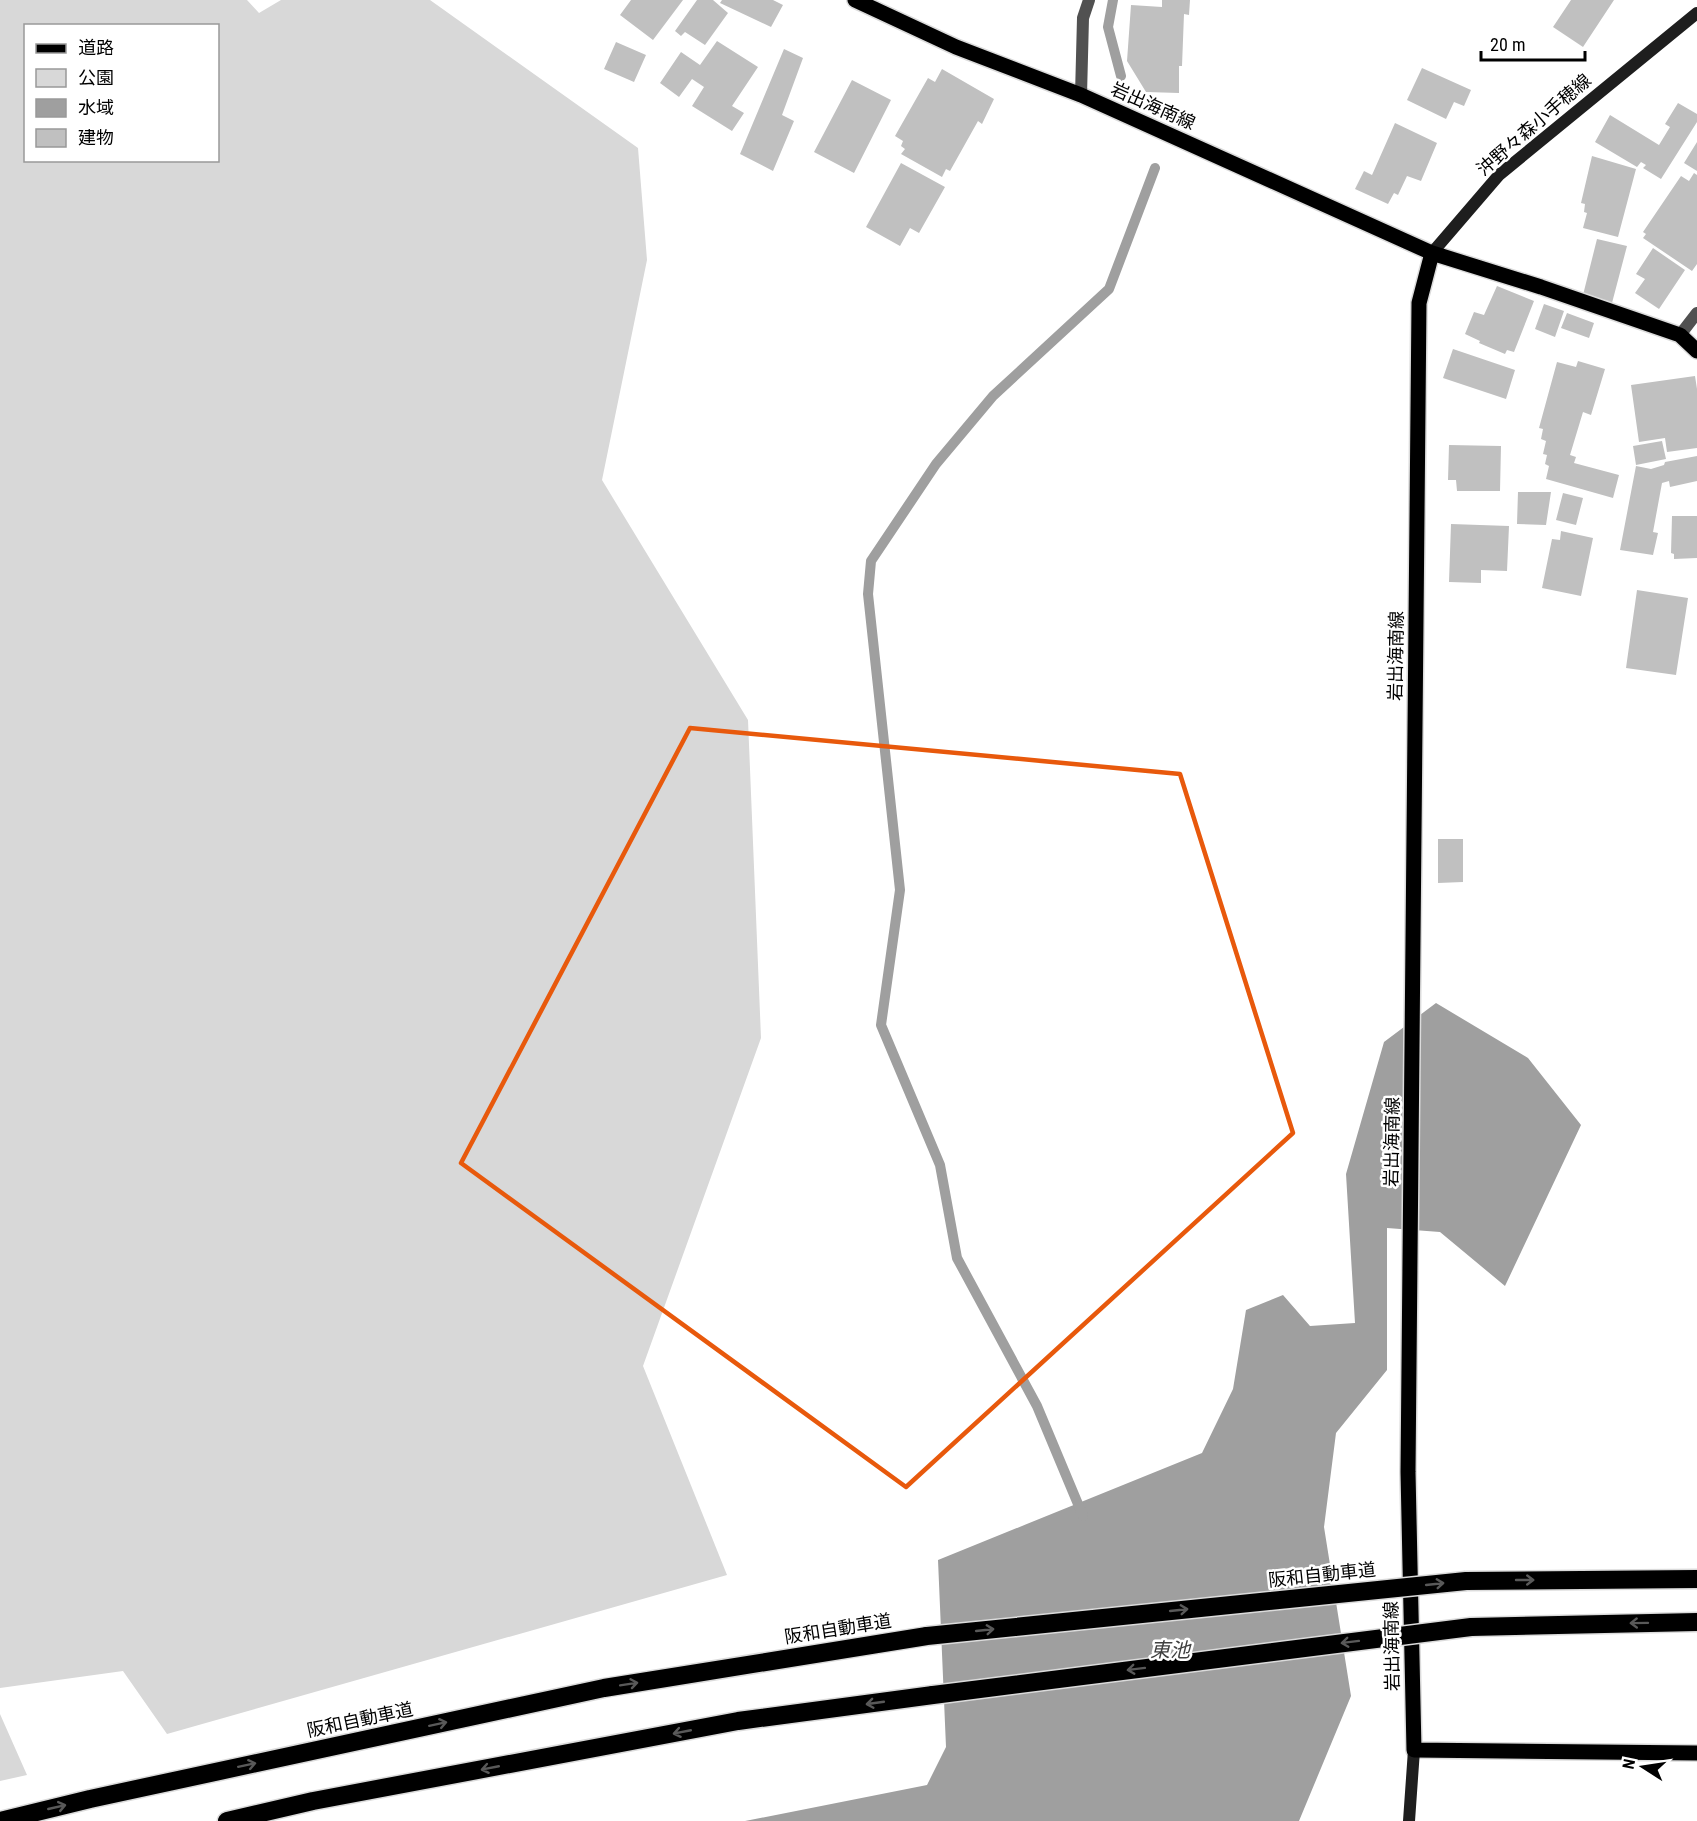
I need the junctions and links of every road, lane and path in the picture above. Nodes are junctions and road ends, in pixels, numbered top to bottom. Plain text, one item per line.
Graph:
1 (855, 0) edge
2 (1089, 0) edge
3 (1697, 13) edge
4 (1081, 95) junction
5 (1432, 253) junction
6 (1697, 313) edge
7 (1680, 336) junction
8 (1697, 351) edge
9 (1697, 1579) edge
10 (1697, 1622) edge
11 (1414, 1750) junction
12 (1697, 1753) edge
13 (0, 1821) edge
14 (227, 1821) edge
15 (1409, 1821) edge

1 - 4 main road, 岩出海南線
2 - 4 street
3 - 5 main road, 沖野々森小手穂線
4 - 5 main road, 岩出海南線
5 - 7 main road, 岩出海南線
5 - 11 main road, 岩出海南線
6 - 7 street
7 - 8 main road, 岩出海南線
13 -> 9 highway, 阪和自動車道, bridge
10 -> 14 highway, bridge
11 - 12 main road
11 - 15 main road

